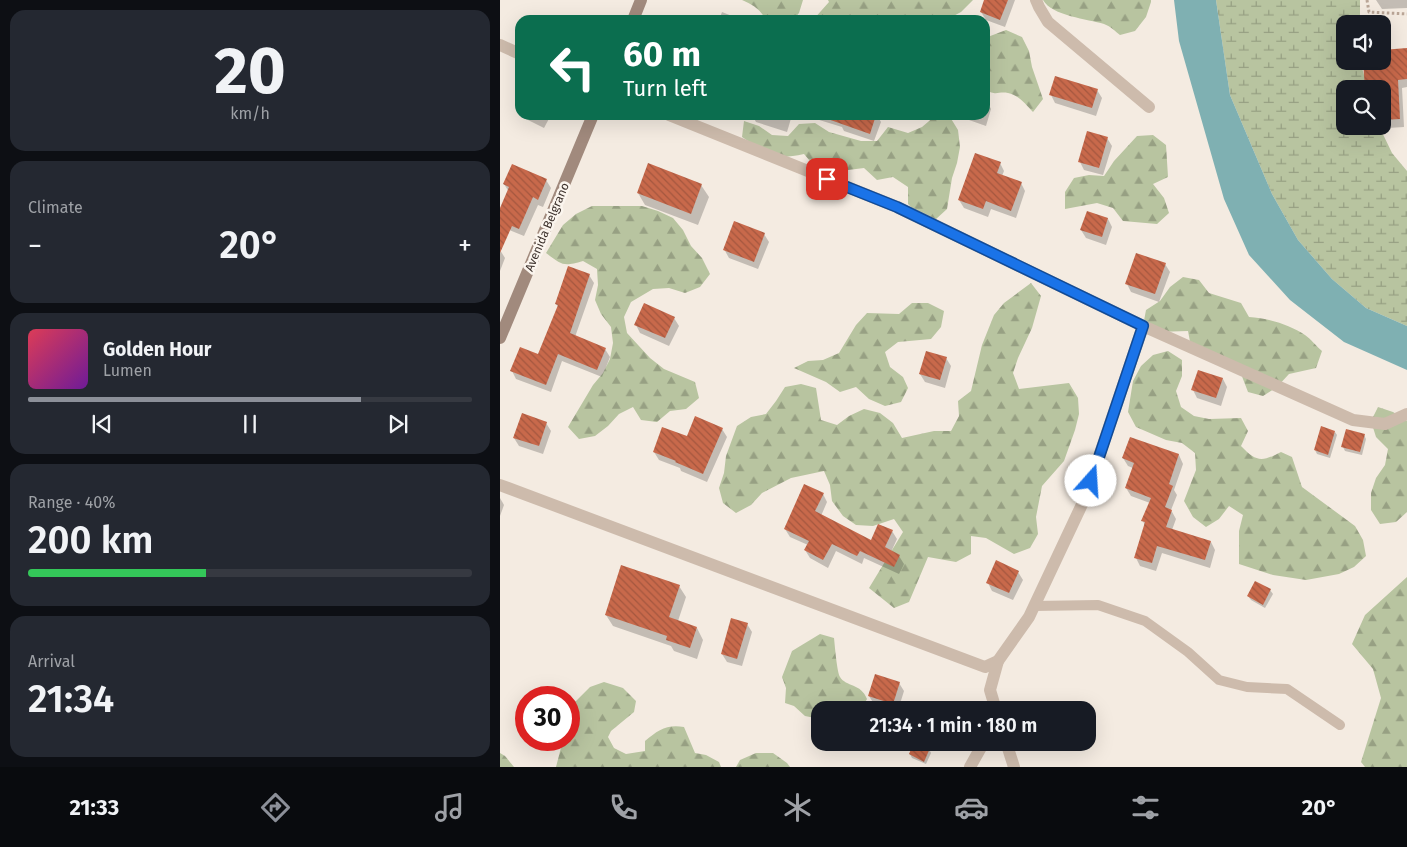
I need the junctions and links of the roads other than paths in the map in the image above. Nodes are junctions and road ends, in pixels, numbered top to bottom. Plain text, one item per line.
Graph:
1 (641, 0) edge
2 (1036, 0) edge
3 (635, 15) edge
4 (500, 45) edge
5 (515, 52) edge
6 (1149, 107) dead end
7 (591, 120) edge
8 (681, 120) edge
9 (1143, 326) junction
10 (500, 338) edge
11 (1407, 414) edge
12 (500, 485) edge
13 (1034, 606) junction
14 (998, 661) junction
15 (993, 701) edge
16 (1340, 725) dead end
17 (979, 751) edge
18 (1009, 751) edge
19 (970, 767) edge
20 (1014, 767) edge

1 - 3 street
2 - 6 street
4 - 5 street
7 - 10 street, Avenida Belgrano
8 - 9 street
9 - 11 street
9 - 13 street
12 - 14 street
13 - 14 street
13 - 16 lane
14 - 15 street
17 - 19 street
18 - 20 street

